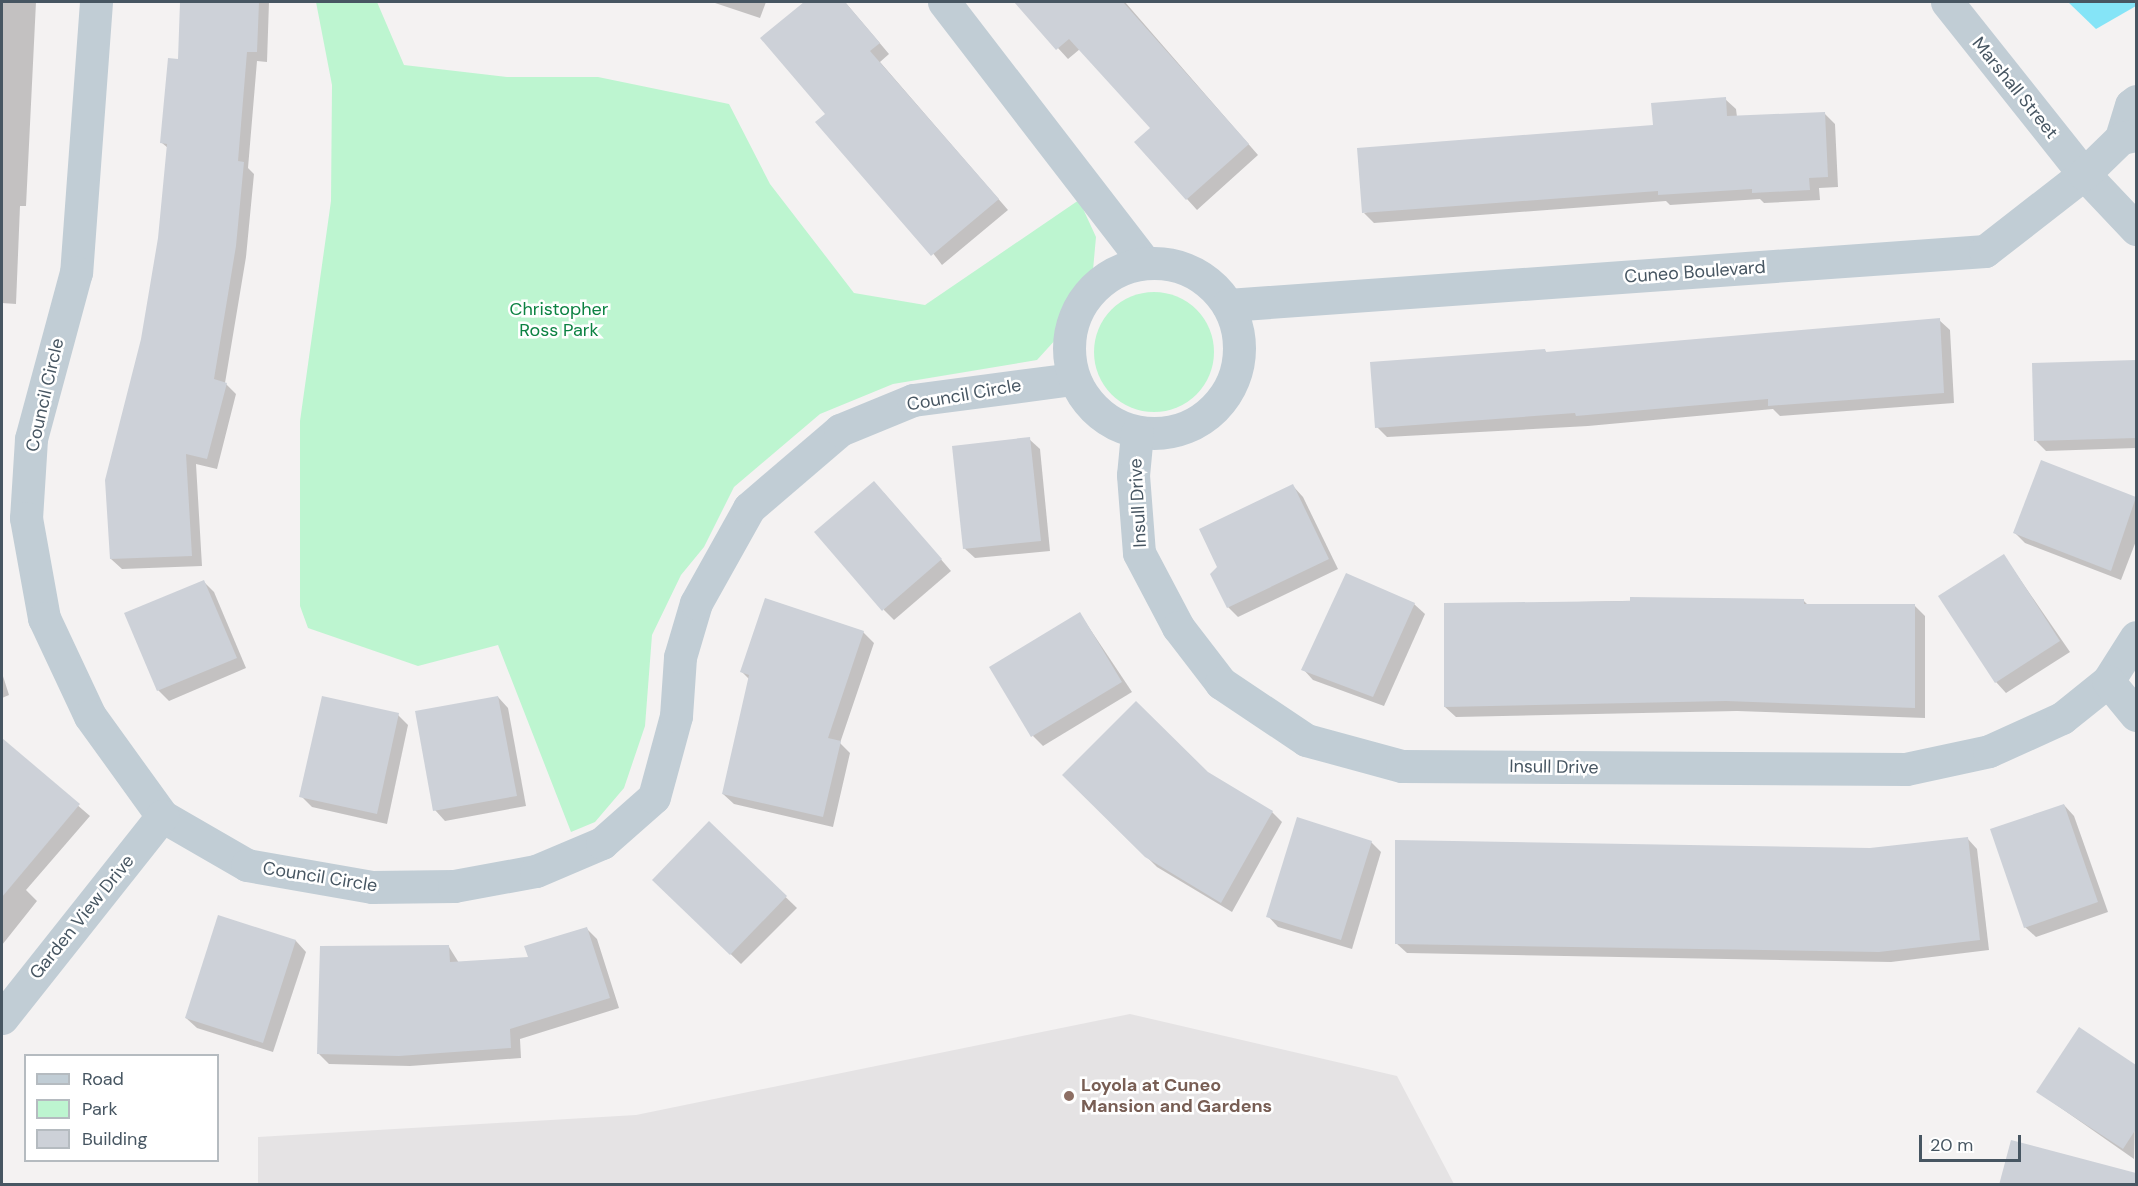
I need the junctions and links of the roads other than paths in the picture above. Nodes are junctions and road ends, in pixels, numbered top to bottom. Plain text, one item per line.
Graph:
1 (96, 2) edge
2 (944, 2) edge
3 (1947, 2) edge
4 (2136, 101) edge
5 (2129, 137) edge
6 (2084, 174) junction
7 (2136, 228) edge
8 (1145, 263) junction
9 (1228, 305) junction
10 (1073, 379) junction
11 (1137, 433) junction
12 (2136, 637) edge
13 (2108, 681) junction
14 (2136, 715) edge
15 (162, 816) junction
16 (2, 1018) edge

1 - 15 street, Council Circle
2 - 8 street
3 - 6 street, Marshall Street
4 - 5 street, Cuneo Boulevard
5 - 6 street, Cuneo Boulevard
6 - 7 street
6 - 9 street, Cuneo Boulevard
8 - 9 street
8 - 10 street
9 - 11 street
10 - 11 street
10 - 15 street, Council Circle
11 - 13 street, Insull Drive
12 - 13 street, Insull Drive
13 - 14 street
15 - 16 street, Garden View Drive

